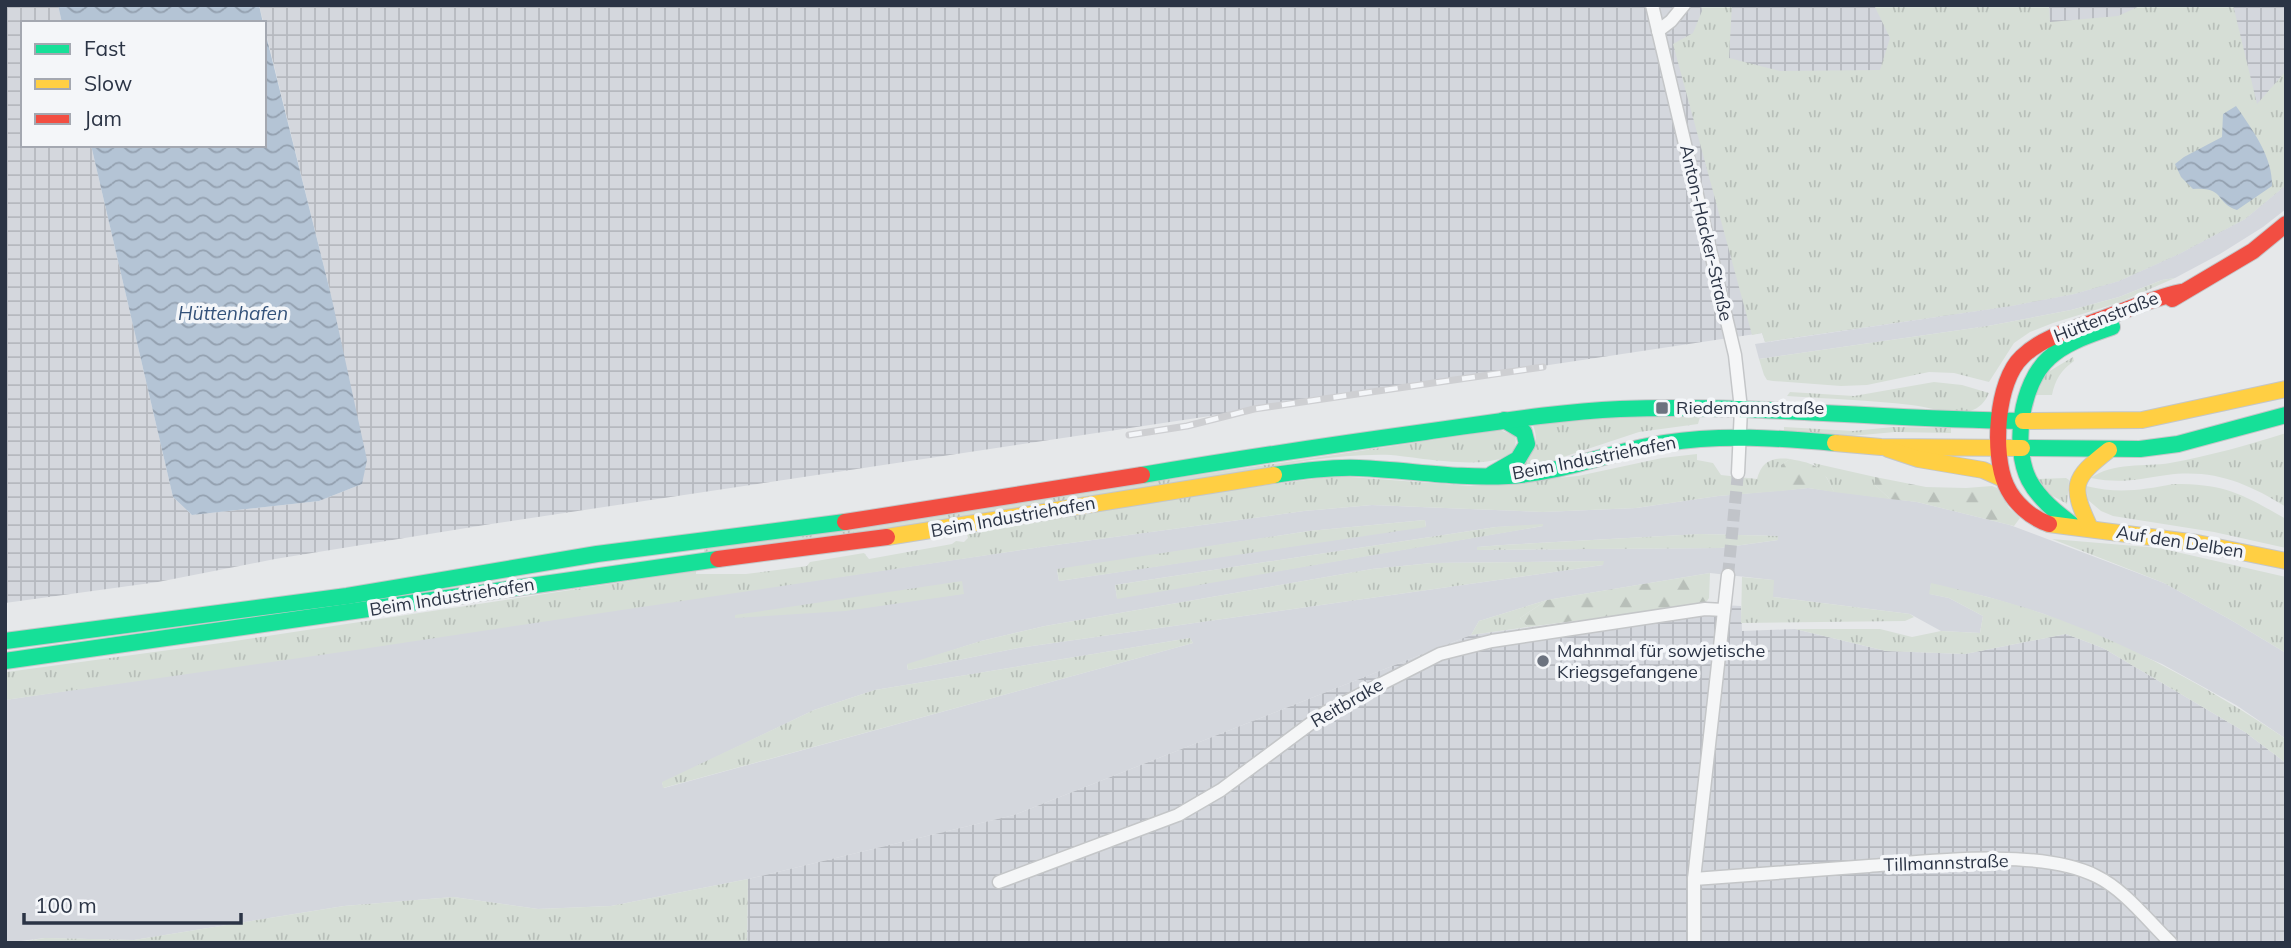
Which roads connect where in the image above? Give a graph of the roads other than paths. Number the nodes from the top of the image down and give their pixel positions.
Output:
1 (1652, 5) edge
2 (1685, 5) edge
3 (1658, 31) junction
4 (2286, 224) edge
5 (2181, 292) junction
6 (2286, 389) edge
7 (1741, 409) junction
8 (2286, 415) edge
9 (1504, 419) junction
10 (1999, 421) junction
11 (2023, 421) junction
12 (1741, 438) junction
13 (1881, 447) junction
14 (1998, 448) junction
15 (2022, 448) junction
16 (2109, 450) junction
17 (1738, 473) tunnel mouth
18 (1485, 477) junction
19 (2001, 478) junction
20 (2082, 527) junction
21 (2286, 562) edge
22 (1728, 575) tunnel mouth
23 (1724, 610) junction
24 (5, 641) edge
25 (5, 661) edge
26 (1694, 879) junction
27 (999, 882) dead end
28 (1694, 943) edge
29 (2171, 943) edge

1 - 3 street, Anton-Hacker-Straße
2 - 3 street
3 - 7 street, Anton-Hacker-Straße
4 - 5 main road, Hüttenstraße
5 - 10 main road, Hüttenstraße
5 - 11 main road, Hüttenstraße
6 - 11 main road, Beim Industriehafen
7 - 9 main road, Beim Industriehafen
7 - 10 main road, Beim Industriehafen
7 - 12 street, Anton-Hacker-Straße
8 - 16 main road, Beim Industriehafen
9 - 18 main road
9 - 24 main road, Beim Industriehafen
10 - 11 main road, Beim Industriehafen
10 - 14 main road, Hüttenstraße
11 - 15 main road, Hüttenstraße
12 - 13 main road, Beim Industriehafen
12 - 17 street
12 - 18 main road, Beim Industriehafen
13 - 14 main road, Beim Industriehafen
13 - 19 main road
14 - 15 main road, Beim Industriehafen
14 - 19 main road, Auf den Delben
15 - 16 main road, Beim Industriehafen
15 - 20 main road
16 - 20 main road
18 - 25 main road, Beim Industriehafen
19 - 20 main road, Auf den Delben
20 - 21 main road, Auf den Delben
22 - 23 street
23 - 26 street
23 - 27 street, Reitbrake
26 - 28 street
26 - 29 street, Tillmannstraße

